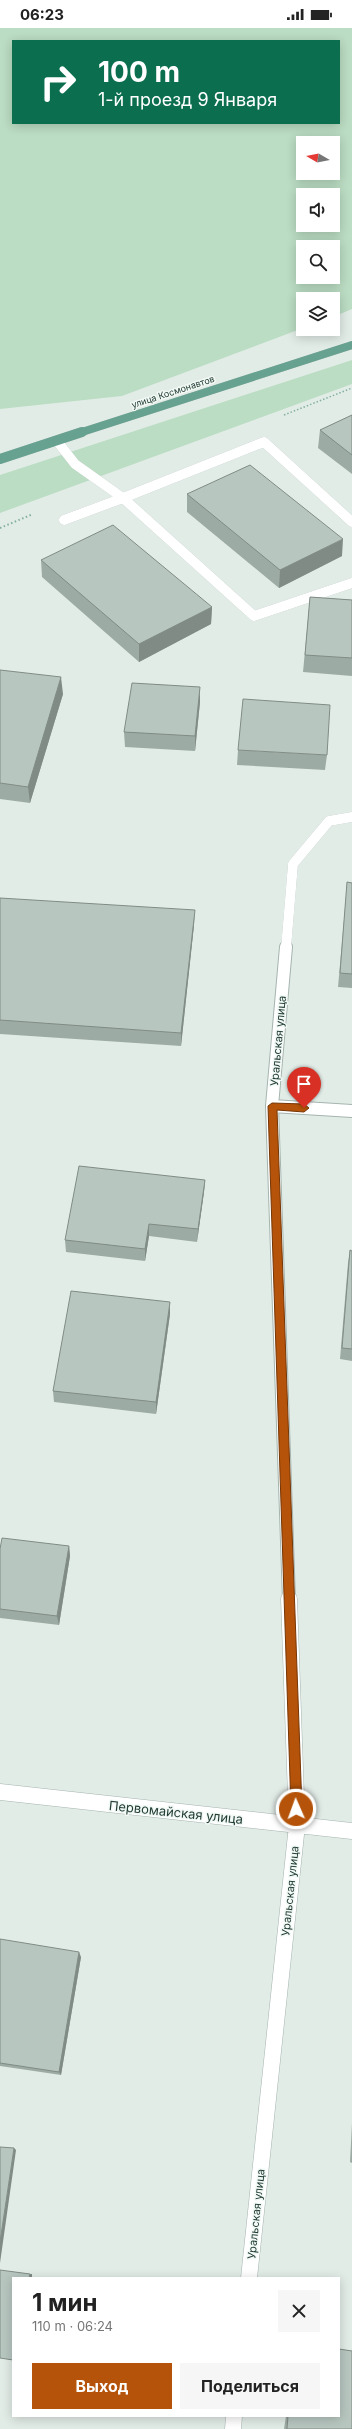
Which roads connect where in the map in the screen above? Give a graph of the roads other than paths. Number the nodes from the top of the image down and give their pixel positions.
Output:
1 (352, 345) edge
2 (57, 441) junction
3 (0, 459) edge
4 (123, 498) junction
5 (64, 520) dead end
6 (352, 522) edge
7 (352, 583) edge
8 (352, 817) edge
9 (272, 1106) junction
10 (352, 1111) edge
11 (0, 1792) edge
12 (297, 1825) junction
13 (352, 1831) edge
14 (249, 2277) edge
15 (234, 2417) edge
16 (233, 2429) edge

1 - 2 main road, улица Космонавтов
2 - 3 main road, улица Космонавтов
2 - 4 street
4 - 5 street
4 - 6 street
4 - 7 street
8 - 9 street, Уральская улица
9 - 10 street
9 - 12 street, Уральская улица
11 - 12 street, Первомайская улица
12 - 13 street, Первомайская улица
12 - 14 street, Уральская улица
15 - 16 street

